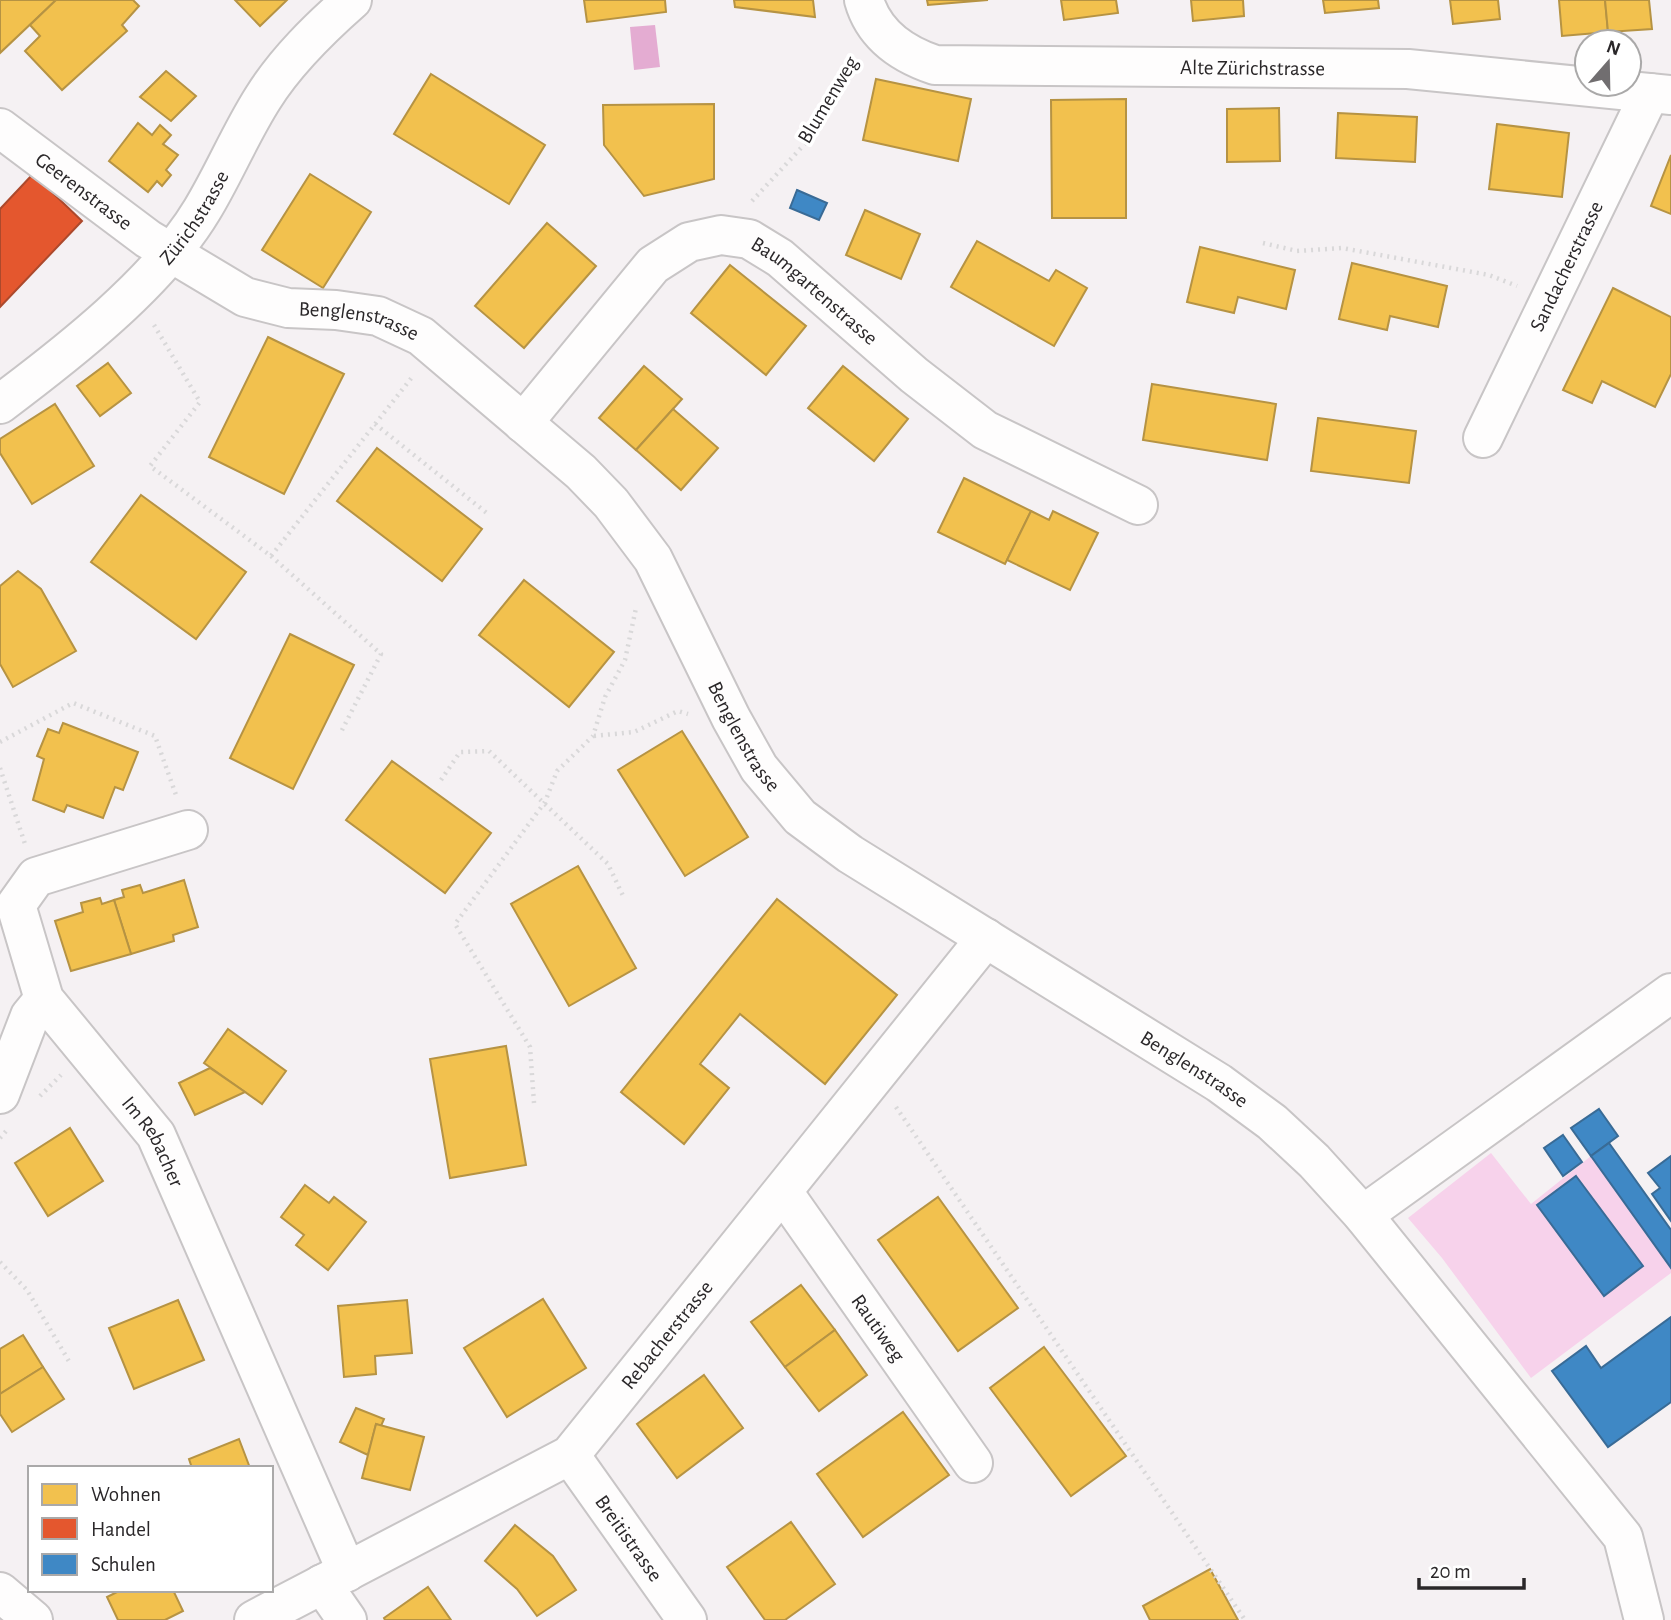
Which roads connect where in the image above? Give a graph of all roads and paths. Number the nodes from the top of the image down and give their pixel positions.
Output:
1 (352, 0) edge
2 (868, 11) edge
3 (1661, 94) edge
4 (0, 128) edge
5 (720, 235) junction
6 (1263, 243) dead end
7 (170, 254) junction
8 (1550, 300) junction
9 (149, 319) dead end
10 (435, 348) junction
11 (0, 404) edge
12 (523, 423) junction
13 (375, 424) junction
14 (1483, 438) dead end
15 (1138, 505) dead end
16 (488, 514) dead end
17 (271, 556) junction
18 (661, 573) junction
19 (731, 718) junction
20 (340, 734) dead end
21 (593, 736) junction
22 (0, 742) edge
23 (0, 768) edge
24 (441, 780) dead end
25 (545, 802) junction
26 (188, 830) joint
27 (36, 877) junction
28 (624, 898) dead end
29 (986, 938) junction
30 (1671, 993) edge
31 (44, 999) junction
32 (875, 1077) junction
33 (0, 1094) edge
34 (534, 1103) dead end
35 (783, 1192) junction
36 (1363, 1215) junction
37 (0, 1262) edge
38 (70, 1363) dead end
39 (570, 1455) junction
40 (973, 1463) dead end
41 (335, 1578) junction
42 (0, 1592) edge
43 (33, 1620) edge
44 (254, 1620) edge
45 (347, 1620) edge
46 (687, 1620) edge
47 (1245, 1620) edge
48 (1644, 1620) edge

1 - 7 street, Zürichstrasse
2 - 3 street, Alte Zürichstrasse
2 - 5 path, Blumenweg
3 - 8 street, Sandacherstrasse
4 - 7 street, Geerenstrasse
5 - 12 street, Baumgartenstrasse
5 - 15 street, Baumgartenstrasse
6 - 8 path
7 - 10 street, Benglenstrasse
7 - 11 street, Zürichstrasse
8 - 14 street, Sandacherstrasse
9 - 17 path
10 - 12 street, Benglenstrasse
10 - 13 path
12 - 18 street, Benglenstrasse
13 - 16 path
13 - 17 path
17 - 20 path
18 - 19 street, Benglenstrasse
18 - 21 path
19 - 21 path
19 - 29 street, Benglenstrasse
21 - 25 path
22 - 26 path
23 - 27 path
24 - 25 path
25 - 28 path
25 - 34 path
26 - 27 street
27 - 31 street, Im Rebacher
29 - 32 street, Rebacherstrasse
29 - 36 street, Benglenstrasse
30 - 36 street
31 - 33 street
31 - 41 street, Im Rebacher
32 - 35 street, Rebacherstrasse
32 - 47 path
35 - 39 street, Rebacherstrasse
35 - 40 street, Rautiweg
36 - 48 street, Benglenstrasse
37 - 38 path
39 - 41 street, Rebacherstrasse
39 - 46 street, Breitistrasse
41 - 44 street, Rebacherstrasse
41 - 45 street, Im Rebacher
42 - 43 street

